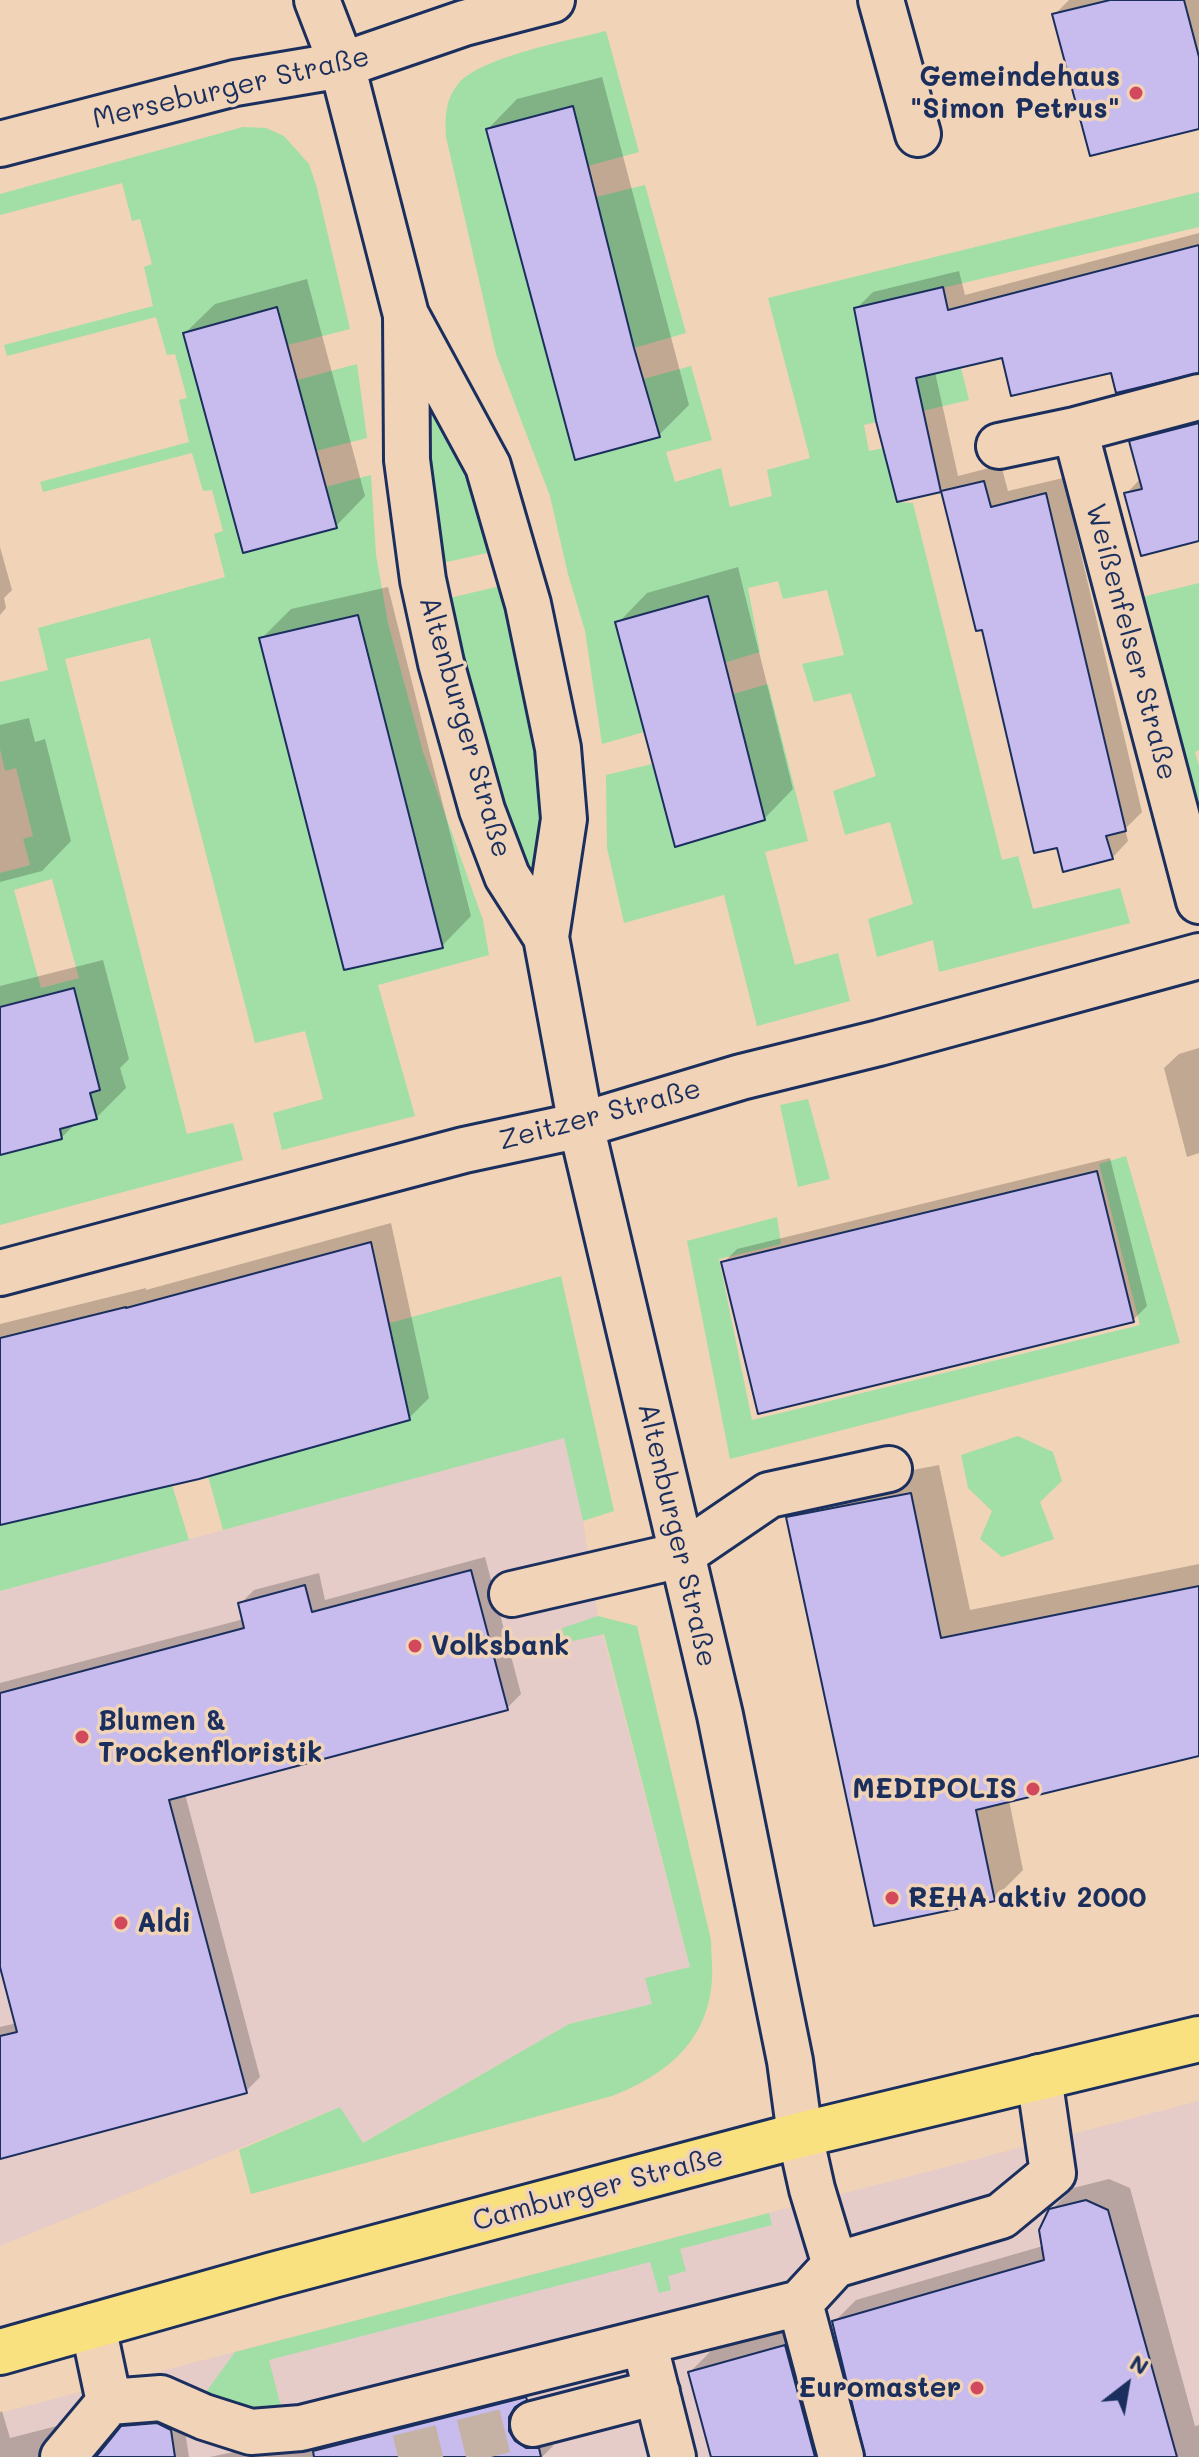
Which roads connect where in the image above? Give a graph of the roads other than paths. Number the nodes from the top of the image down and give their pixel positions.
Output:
1 (317, 0) edge
2 (552, 0) edge
3 (881, 0) edge
4 (342, 65) junction
5 (918, 134) dead end
6 (0, 144) edge
7 (406, 315) junction
8 (1199, 397) edge
9 (1075, 430) junction
10 (999, 446) dead end
11 (1199, 901) edge
12 (546, 937) junction
13 (1199, 956) edge
14 (581, 1125) junction
15 (0, 1273) edge
16 (889, 1469) dead end
17 (681, 1555) junction
18 (512, 1594) dead end
19 (1199, 2039) edge
20 (1039, 2077) junction
21 (800, 2135) junction
22 (835, 2265) junction
23 (800, 2303) junction
24 (93, 2326) junction
25 (644, 2342) junction
26 (0, 2352) edge
27 (657, 2392) junction
28 (109, 2402) junction
29 (533, 2424) tunnel mouth
30 (63, 2457) edge
31 (673, 2457) edge
32 (841, 2457) edge

1 - 4 street, Altenburger Straße
2 - 4 street, Merseburger Straße
3 - 5 street
4 - 6 street, Merseburger Straße
4 - 7 street, Altenburger Straße
7 - 12 street, Altenburger Straße
7 - 12 street, Altenburger Straße
8 - 9 street
9 - 10 street
9 - 11 street, Weißenfelser Straße
12 - 14 street, Altenburger Straße
13 - 14 street, Zeitzer Straße
14 - 15 street, Zeitzer Straße
14 - 17 street, Altenburger Straße
16 - 17 street
17 - 18 street
17 - 21 street, Altenburger Straße
19 - 20 main road, Camburger Straße
20 - 21 main road, Camburger Straße
20 - 22 street
21 - 22 street, Altenburger Straße
21 - 24 main road, Camburger Straße
22 - 23 street
23 - 25 street
23 - 32 street
24 - 26 main road, Camburger Straße
24 - 28 street
25 - 27 street
25 - 28 street
27 - 29 street
27 - 31 street
28 - 30 street

